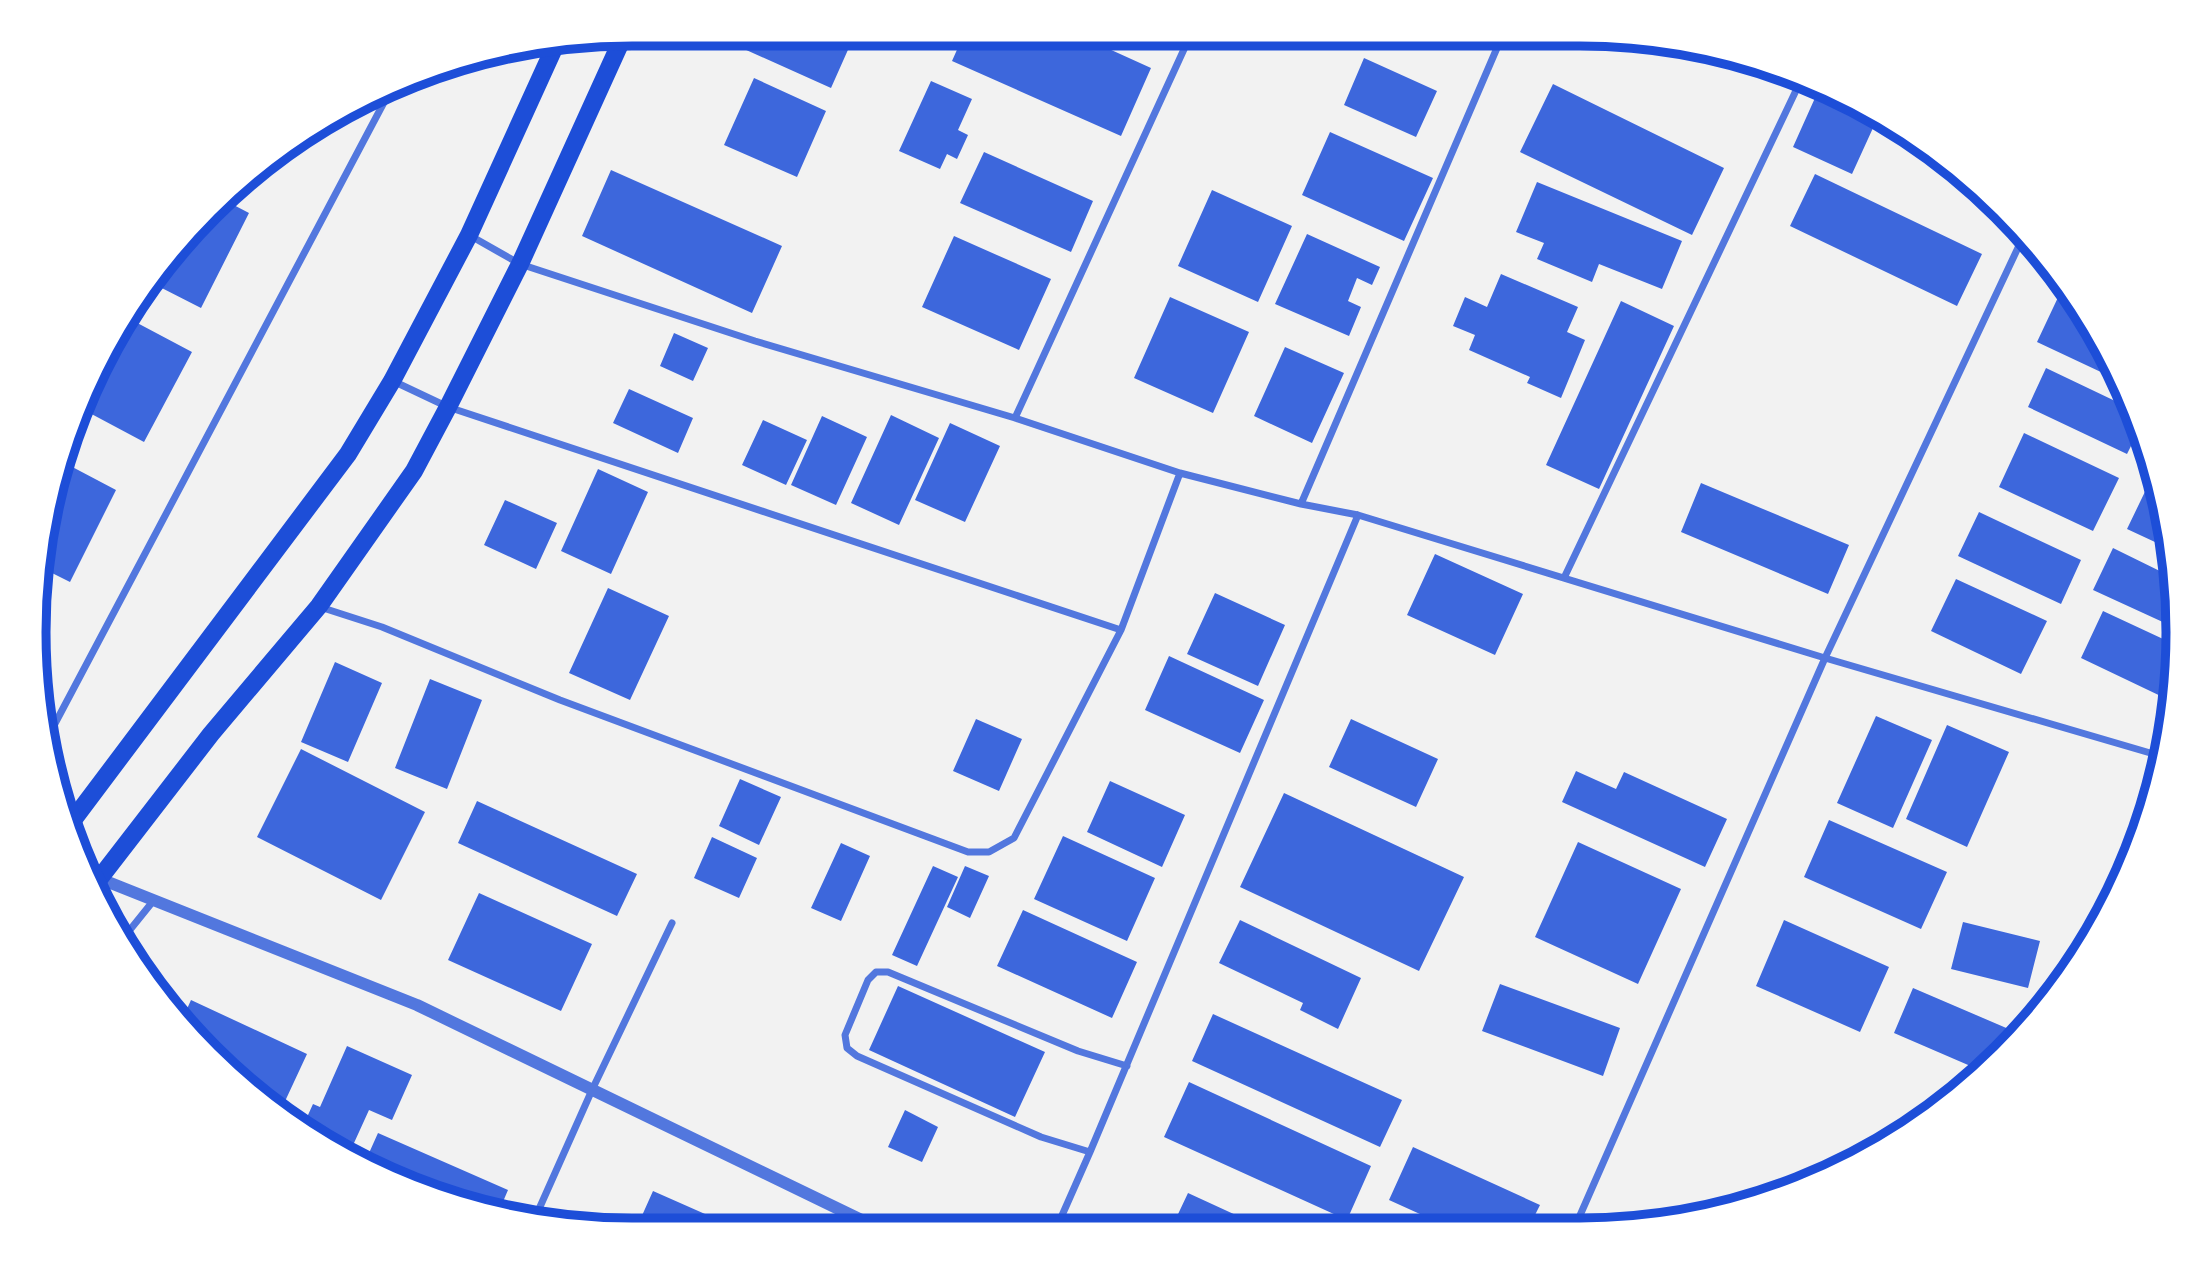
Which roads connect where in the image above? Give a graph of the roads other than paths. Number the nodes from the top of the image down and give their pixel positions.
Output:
1 (618, 46) edge
2 (1186, 46) edge
3 (1498, 46) edge
4 (553, 51) edge
5 (1797, 88) edge
6 (385, 101) edge
7 (469, 235) junction
8 (2020, 244) edge
9 (520, 264) junction
10 (392, 381) junction
11 (448, 407) junction
12 (1015, 418) junction
13 (1180, 473) junction
14 (1301, 504) junction
15 (1357, 516) junction
16 (1564, 578) junction
17 (319, 606) junction
18 (1121, 630) junction
19 (1825, 658) junction
20 (54, 726) edge
21 (2152, 754) edge
22 (76, 817) edge
23 (99, 875) edge
24 (101, 881) edge
25 (154, 900) junction
26 (672, 922) dead end
27 (128, 932) edge
28 (1127, 1066) junction
29 (592, 1090) junction
30 (1090, 1152) junction
31 (538, 1210) edge
32 (857, 1218) edge
33 (1061, 1218) edge
34 (1579, 1218) edge

1 - 9 main road
2 - 12 street
3 - 14 street
4 - 7 main road
5 - 16 street
6 - 20 street
7 - 9 street
7 - 10 main road
8 - 19 street
9 - 11 main road
9 - 12 street
10 - 11 street
10 - 22 main road
11 - 17 main road
11 - 18 street
12 - 13 street
13 - 14 street
13 - 18 street
14 - 15 street
15 - 16 street
15 - 28 street
16 - 19 street
17 - 18 street
17 - 23 main road
19 - 21 street
19 - 34 street
24 - 25 street
25 - 27 street
25 - 29 street
26 - 29 street
28 - 30 street
28 - 30 street
29 - 31 street
29 - 32 street
30 - 33 street

